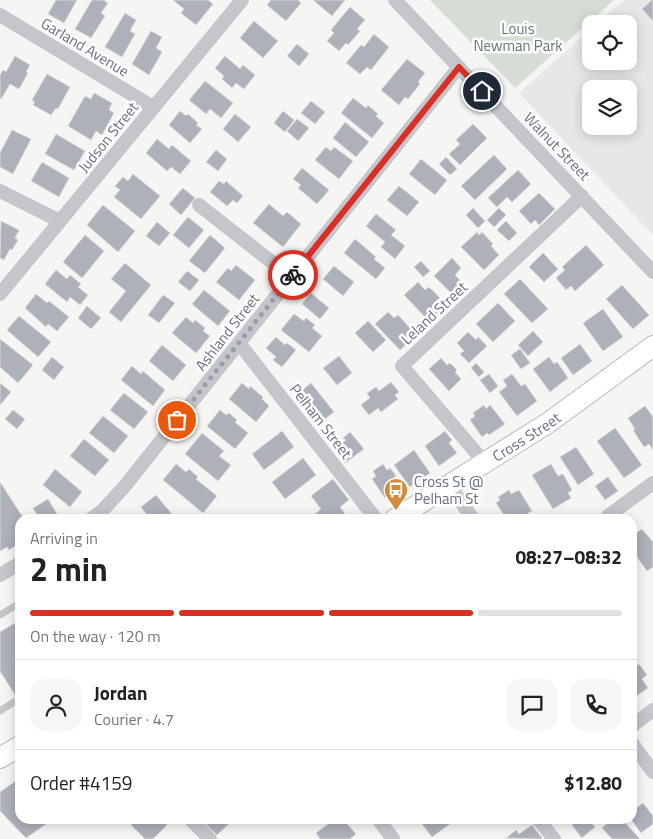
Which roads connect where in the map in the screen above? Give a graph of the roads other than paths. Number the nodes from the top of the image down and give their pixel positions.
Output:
1 (242, 0) edge
2 (395, 0) edge
3 (0, 15) edge
4 (459, 67) junction
5 (153, 107) junction
6 (0, 191) edge
7 (582, 196) junction
8 (199, 205) dead end
9 (60, 221) junction
10 (653, 272) edge
11 (291, 277) junction
12 (0, 294) edge
13 (240, 343) junction
14 (653, 346) edge
15 (485, 463) junction
16 (653, 483) edge
17 (450, 485) junction
18 (98, 514) edge
19 (372, 514) edge
20 (403, 514) edge
21 (470, 514) edge
22 (611, 514) edge
23 (15, 566) edge
24 (0, 575) edge
25 (15, 606) edge
26 (0, 615) edge
27 (14, 702) dead end
28 (653, 710) edge
29 (0, 711) edge
30 (637, 722) edge
31 (15, 749) edge
32 (637, 750) edge
33 (0, 758) edge
34 (653, 772) edge
35 (195, 824) edge
36 (382, 824) edge
37 (542, 824) edge
38 (210, 839) edge
39 (393, 839) edge
40 (554, 839) edge

1 - 5 street, Judson Street
2 - 4 street, Walnut Street
3 - 5 street, Garland Avenue
4 - 7 street, Walnut Street
4 - 11 street, Ashland Street
5 - 9 street, Judson Street
6 - 9 street
7 - 10 street, Walnut Street
7 - 15 street, Leland Street
8 - 11 street
9 - 12 street, Judson Street
11 - 13 street, Ashland Street
13 - 18 street, Ashland Street
13 - 19 street, Pelham Street
14 - 15 street, Cross Street
15 - 17 street, Cross Street
16 - 22 street
17 - 20 street, Cross Street
17 - 21 street
23 - 24 street
25 - 26 lane
27 - 29 lane
28 - 30 street
31 - 33 street
32 - 34 street
35 - 38 street
36 - 39 street
37 - 40 street

